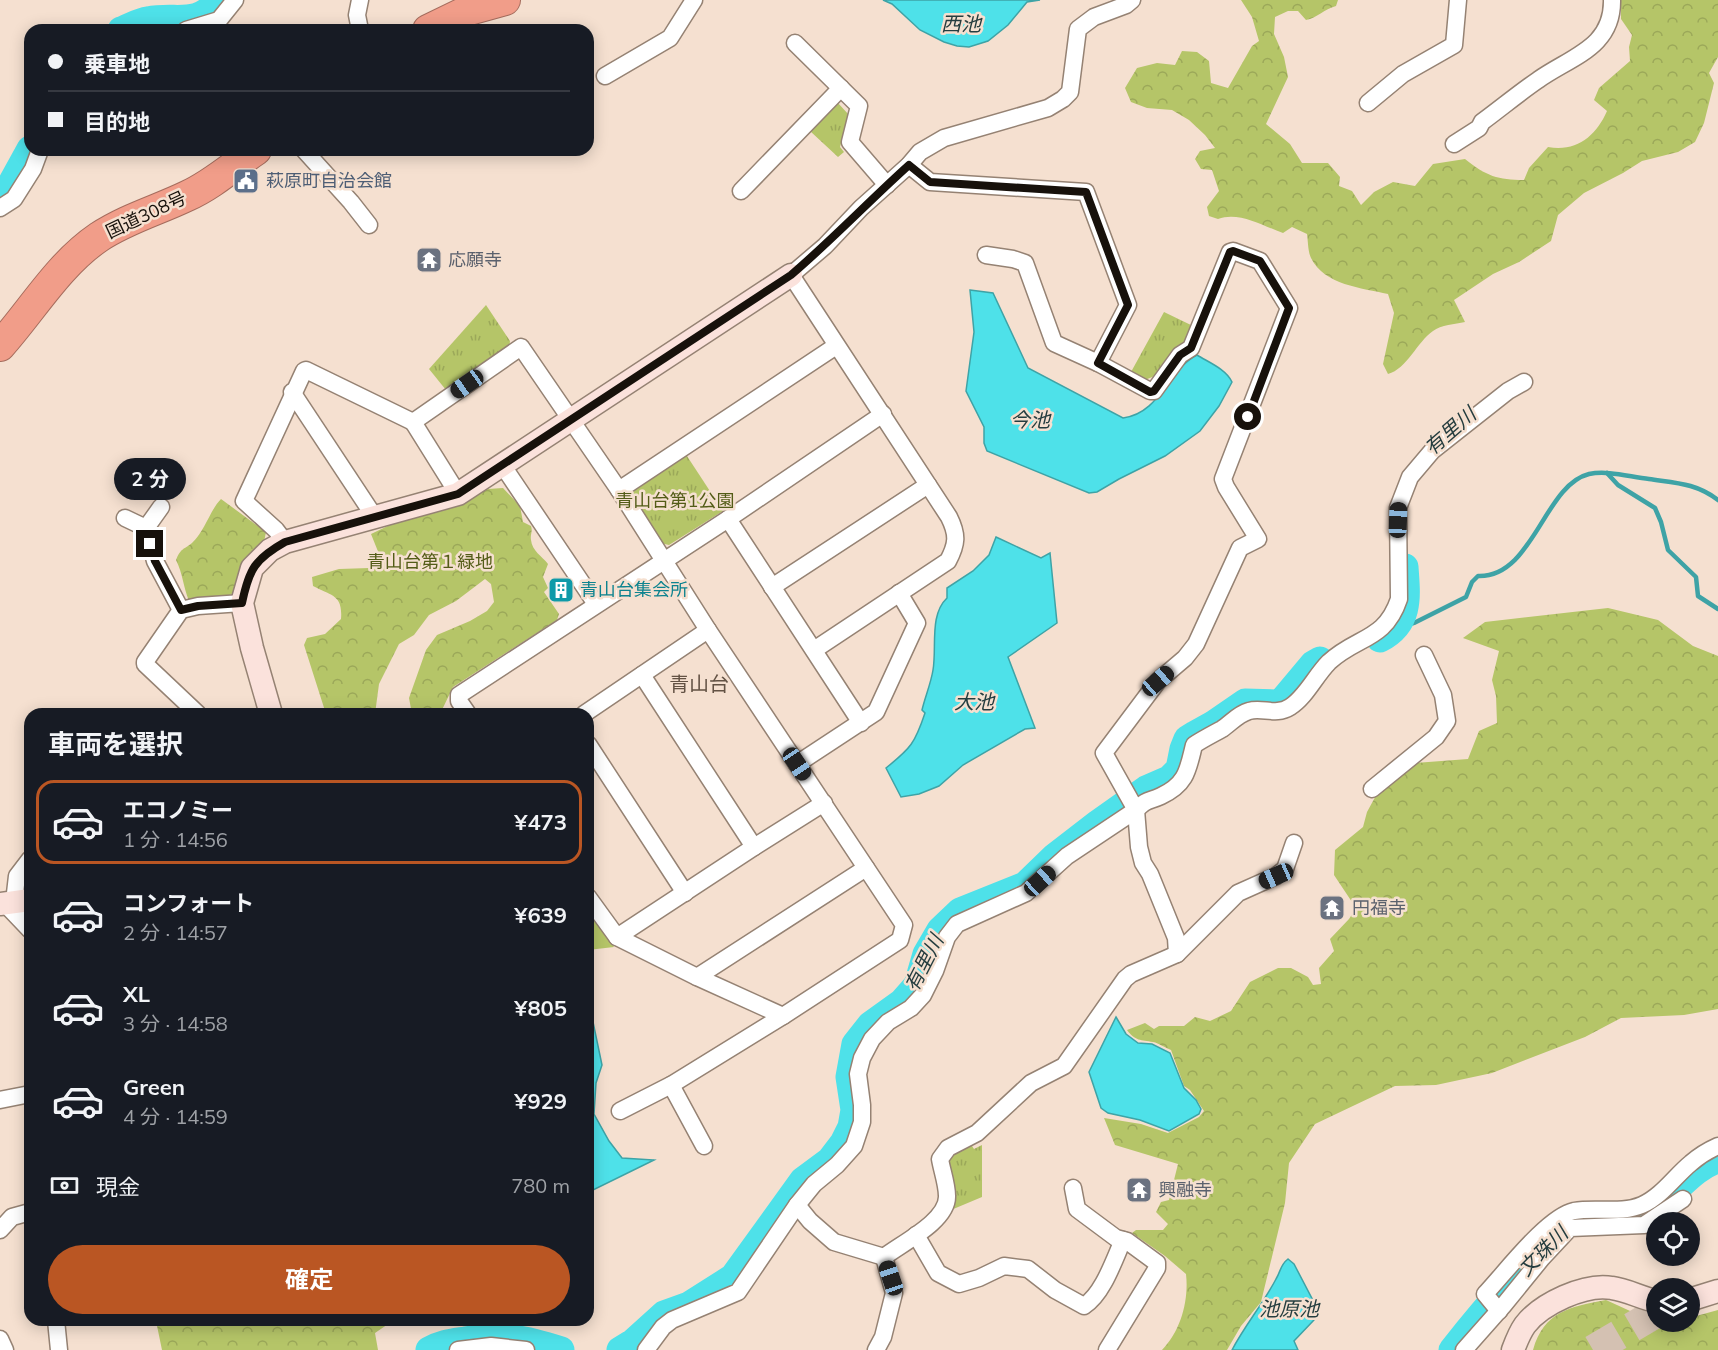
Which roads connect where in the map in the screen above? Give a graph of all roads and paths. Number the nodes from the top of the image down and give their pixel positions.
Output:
1 (235, 0) edge
2 (360, 0) edge
3 (505, 0) edge
4 (694, 0) edge
5 (1132, 0) edge
6 (1458, 0) edge
7 (1612, 0) edge
8 (206, 24) edge
9 (359, 24) edge
10 (440, 24) edge
11 (795, 43) dead end
12 (604, 76) dead end
13 (841, 88) junction
14 (1368, 103) dead end
15 (1454, 144) dead end
16 (38, 156) edge
17 (247, 156) edge
18 (309, 156) edge
19 (909, 165) junction
20 (887, 185) junction
21 (741, 191) dead end
22 (0, 208) edge
23 (369, 225) dead end
24 (986, 255) dead end
25 (791, 275) junction
26 (0, 346) edge
27 (836, 346) junction
28 (1098, 363) junction
29 (1524, 382) dead end
30 (292, 392) junction
31 (883, 414) junction
32 (570, 421) junction
33 (413, 422) junction
34 (503, 466) junction
35 (928, 485) junction
36 (619, 490) junction
37 (458, 494) junction
38 (161, 507) dead end
39 (374, 516) junction
40 (125, 518) dead end
41 (728, 519) junction
42 (146, 528) junction
43 (285, 542) junction
44 (663, 560) junction
45 (772, 587) junction
46 (899, 593) junction
47 (242, 603) junction
48 (596, 604) junction
49 (181, 610) junction
50 (708, 630) junction
51 (814, 650) junction
52 (1424, 655) dead end
53 (642, 675) junction
54 (192, 708) edge
55 (269, 708) edge
56 (464, 708) edge
57 (593, 708) edge
58 (861, 723) junction
59 (594, 753) edge
60 (797, 764) junction
61 (1372, 789) dead end
62 (824, 803) junction
63 (1136, 810) junction
64 (1294, 843) dead end
65 (754, 847) junction
66 (24, 867) edge
67 (866, 868) junction
68 (685, 893) junction
69 (13, 902) edge
70 (594, 905) edge
71 (24, 924) edge
72 (617, 937) junction
73 (1177, 954) junction
74 (697, 977) junction
75 (783, 1016) junction
76 (671, 1085) junction
77 (24, 1095) edge
78 (0, 1100) edge
79 (620, 1112) dead end
80 (704, 1146) dead end
81 (1718, 1146) edge
82 (1073, 1188) dead end
83 (1683, 1198) dead end
84 (797, 1205) junction
85 (24, 1214) edge
86 (0, 1230) edge
87 (916, 1235) junction
88 (1123, 1240) junction
89 (884, 1257) junction
90 (1718, 1291) edge
91 (1700, 1297) edge
92 (1646, 1298) edge
93 (1499, 1311) junction
94 (57, 1326) edge
95 (0, 1339) edge
96 (879, 1349) edge
97 (5, 1350) edge
98 (59, 1350) edge
99 (459, 1350) edge
100 (526, 1350) edge
101 (646, 1350) edge
102 (1107, 1350) edge
103 (1464, 1350) edge
104 (1513, 1350) edge

1 - 8 street
2 - 9 street
3 - 10 highway
4 - 12 street
5 - 19 street
6 - 14 street
7 - 15 street
11 - 13 street
13 - 20 street
13 - 21 street
16 - 22 street
17 - 26 highway, 国道308号
18 - 23 street
19 - 20 street
19 - 28 street
20 - 25 street
24 - 28 street
25 - 27 street
25 - 32 street
27 - 31 street
27 - 36 street
28 - 63 street
29 - 63 street
30 - 33 street
30 - 39 street
30 - 43 street
31 - 35 street
31 - 41 street
32 - 33 street
32 - 34 street
32 - 36 street
33 - 37 street
34 - 37 street
34 - 48 street
35 - 45 street
35 - 46 street
36 - 44 street
37 - 39 street
38 - 42 street
39 - 43 street
40 - 42 street
41 - 44 street
41 - 45 street
42 - 49 street
43 - 47 street
44 - 48 street
44 - 50 street
45 - 51 street
46 - 51 street
46 - 58 street
47 - 49 street
47 - 55 street
48 - 56 street
49 - 54 street
50 - 53 street
50 - 60 street
51 - 58 street
52 - 61 street
53 - 57 street
53 - 65 street
58 - 60 street
59 - 68 street
60 - 62 street
62 - 65 street
62 - 67 street
63 - 73 street
63 - 84 street
64 - 73 street
65 - 68 street
66 - 69 street
67 - 74 street
67 - 75 street
68 - 72 street
69 - 71 street
70 - 72 street
72 - 74 street
73 - 87 street
74 - 75 street
75 - 76 street
76 - 79 street
76 - 80 street
77 - 78 street
81 - 93 street
82 - 88 street
83 - 93 street
84 - 89 street
84 - 101 street
85 - 86 street
87 - 88 street
87 - 89 street
88 - 102 street
89 - 96 street
90 - 91 street
92 - 104 street
93 - 103 street
94 - 98 street
95 - 97 street
99 - 100 street

